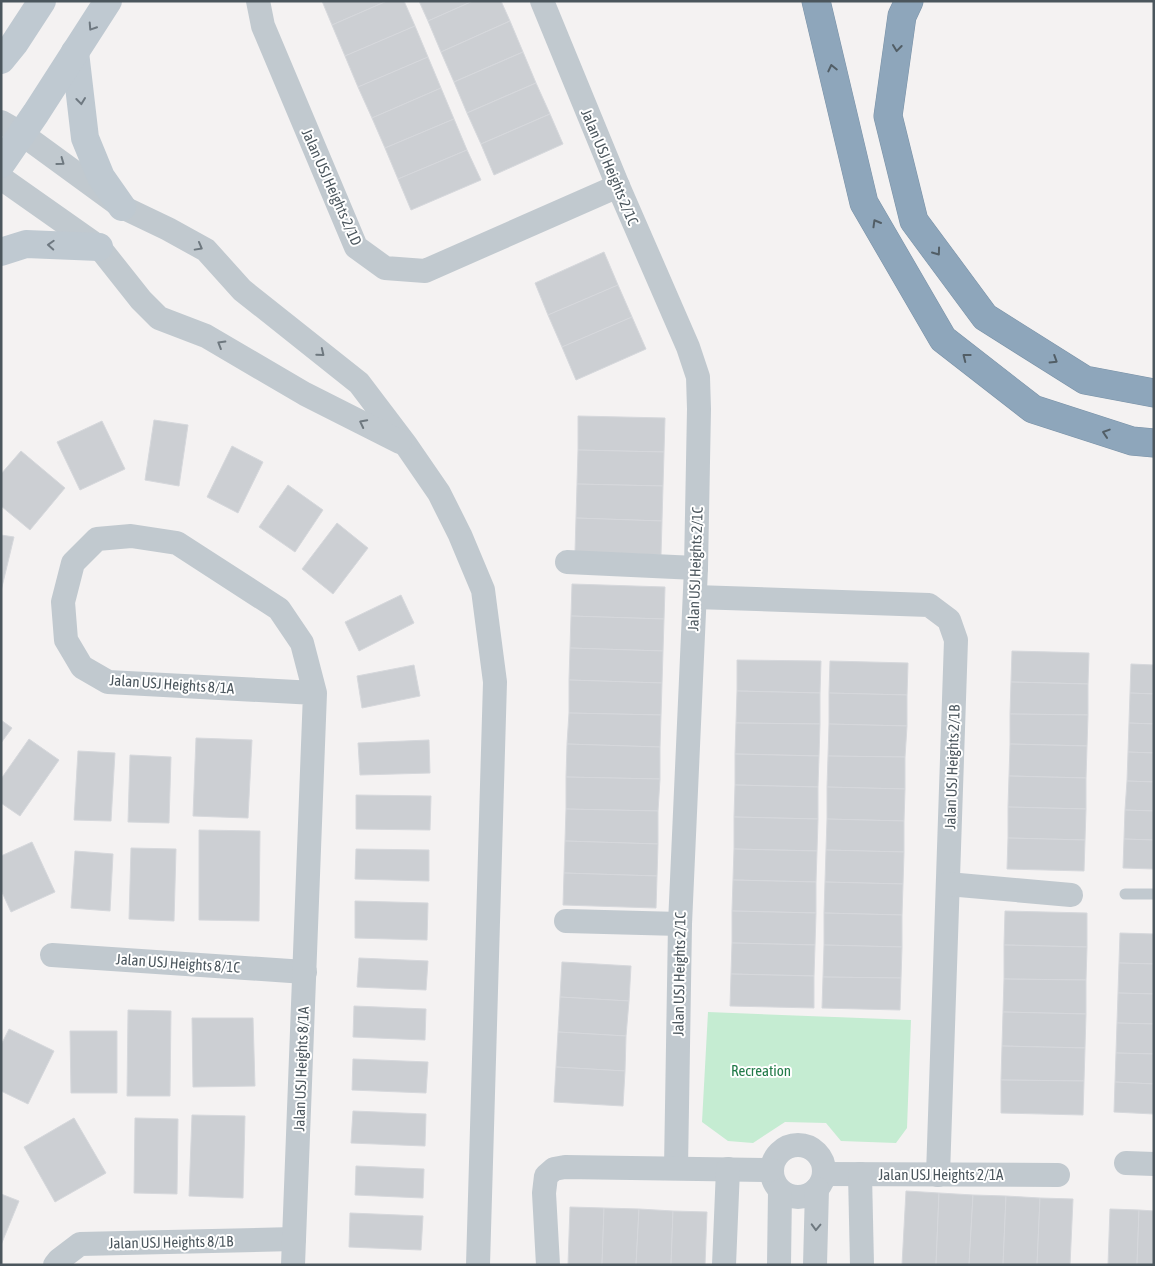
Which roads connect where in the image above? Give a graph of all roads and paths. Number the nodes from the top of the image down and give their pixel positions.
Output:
1 (42, 1) edge
2 (108, 1) edge
3 (258, 1) edge
4 (542, 1) edge
5 (816, 1) edge
6 (909, 1) edge
7 (5, 52) edge
8 (75, 52) junction
9 (11, 128) edge
10 (1, 164) edge
11 (1, 178) edge
12 (618, 186) junction
13 (122, 207) junction
14 (99, 247) junction
15 (1, 252) edge
16 (1154, 392) edge
17 (1154, 442) edge
18 (406, 445) junction
19 (567, 562) dead end
20 (696, 568) junction
21 (695, 597) junction
22 (314, 693) junction
23 (948, 884) junction
24 (1125, 894) dead end
25 (1154, 894) edge
26 (1071, 895) dead end
27 (566, 922) dead end
28 (680, 924) junction
29 (52, 955) dead end
30 (305, 972) junction
31 (1126, 1163) dead end
32 (1154, 1164) edge
33 (676, 1168) junction
34 (728, 1169) junction
35 (860, 1174) junction
36 (938, 1175) junction
37 (1058, 1175) dead end
38 (775, 1180) junction
39 (820, 1182) junction
40 (294, 1240) junction
41 (56, 1265) edge
42 (293, 1265) edge
43 (478, 1265) edge
44 (548, 1265) edge
45 (724, 1265) edge
46 (779, 1265) edge
47 (815, 1265) edge
48 (862, 1265) edge

1 - 7 main road
2 -> 8 main road
3 - 12 street, Jalan USJ Heights 2/1D
4 - 12 street, Jalan USJ Heights 2/1C
17 -> 5 highway
6 -> 16 highway
8 - 9 main road
8 -> 13 main road
9 - 10 main road
9 -> 13 street
11 - 14 street
12 - 20 street, Jalan USJ Heights 2/1C
13 -> 18 street
14 -> 15 main road
18 -> 14 street
18 - 43 street
19 - 20 street
20 - 21 street, Jalan USJ Heights 2/1C
21 - 23 street, Jalan USJ Heights 2/1B
21 - 28 street, Jalan USJ Heights 2/1C
22 - 22 street, Jalan USJ Heights 8/1A
22 - 30 street, Jalan USJ Heights 8/1A
23 - 26 street
23 - 36 street, Jalan USJ Heights 2/1B
24 - 25 lane
27 - 28 street
28 - 33 street, Jalan USJ Heights 2/1C
29 - 30 street, Jalan USJ Heights 8/1C
30 - 40 street, Jalan USJ Heights 8/1A
31 - 32 street
33 - 34 street
33 - 44 street
34 - 38 street
34 - 45 street
35 - 36 street, Jalan USJ Heights 2/1A
35 - 39 street, Jalan USJ Heights 2/1A
35 - 48 street
36 - 37 street, Jalan USJ Heights 2/1A
38 - 39 street
38 - 39 street
38 - 46 street
39 -> 47 street
40 - 41 street, Jalan USJ Heights 8/1B
40 - 42 street, Jalan USJ Heights 8/1A

